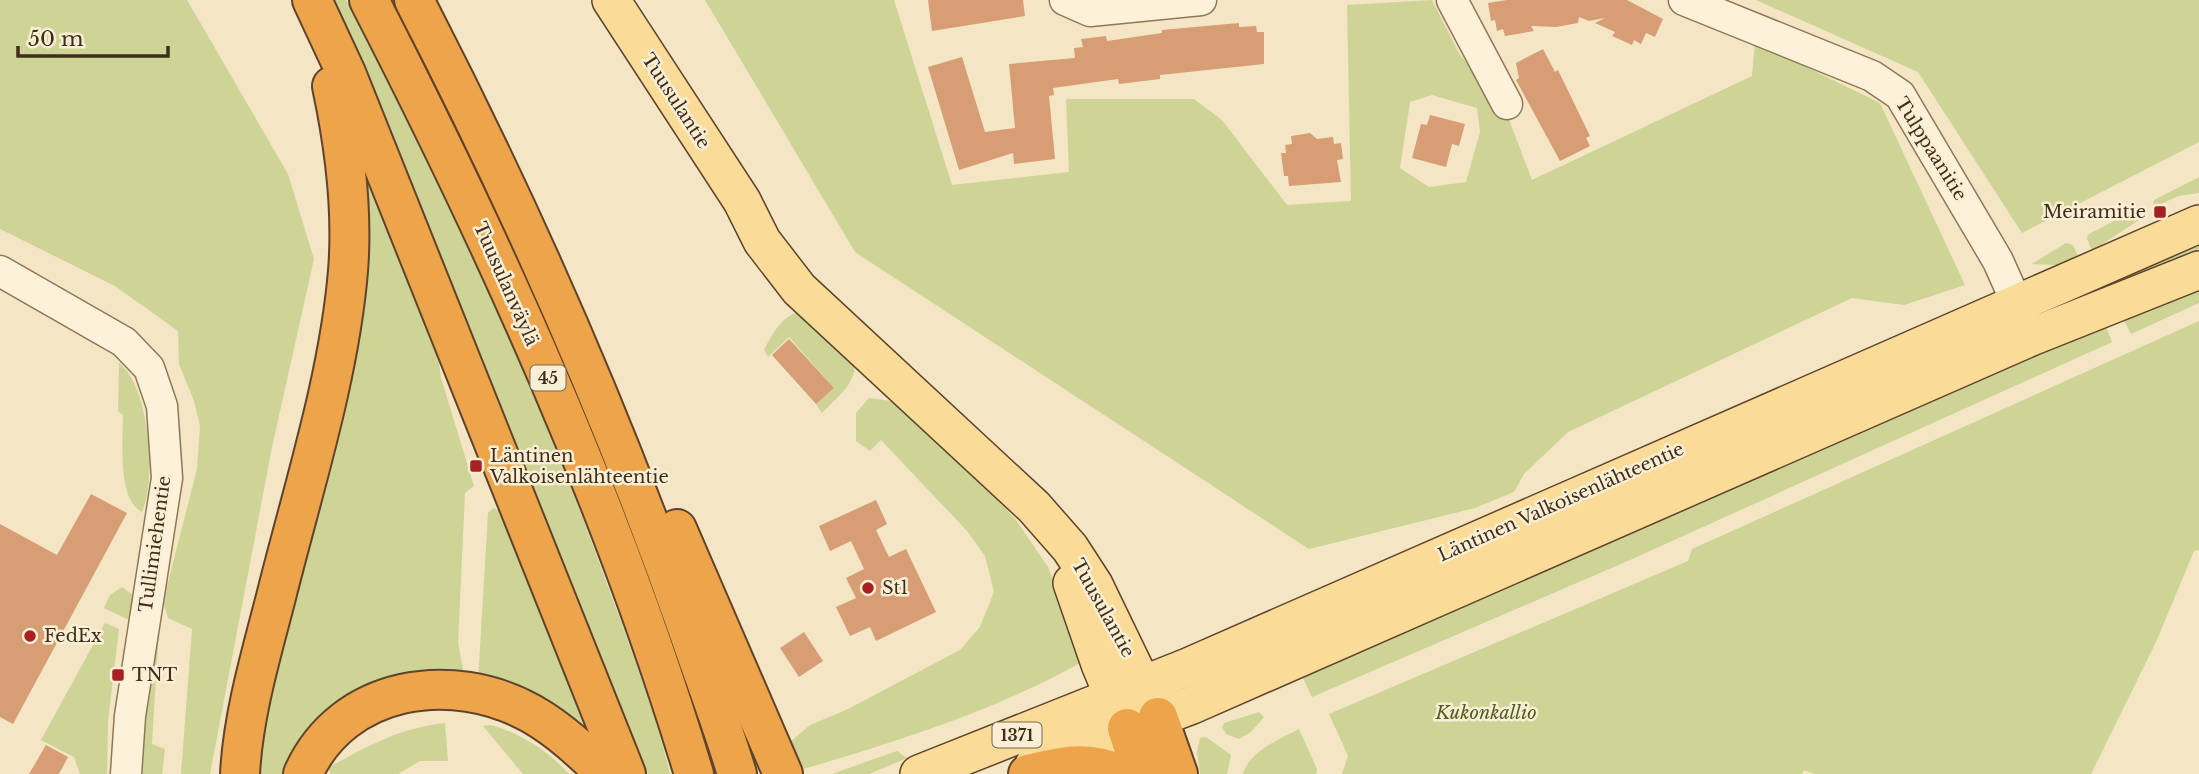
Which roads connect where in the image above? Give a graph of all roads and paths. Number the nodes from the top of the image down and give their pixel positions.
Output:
1 (311, 0) edge
2 (369, 0) edge
3 (414, 0) edge
4 (611, 0) edge
5 (1065, 0) edge
6 (1201, 0) edge
7 (1452, 0) edge
8 (1684, 0) edge
9 (1507, 104) dead end
10 (2199, 224) edge
11 (2199, 270) edge
12 (0, 271) edge
13 (2017, 302) junction
14 (563, 307) junction
15 (2031, 337) junction
16 (1136, 707) junction
17 (776, 758) edge
18 (735, 765) edge
19 (693, 772) edge
20 (126, 774) edge
21 (240, 774) edge
22 (303, 774) edge
23 (607, 774) edge
24 (626, 774) edge
25 (919, 774) edge
26 (1011, 774) edge
27 (1028, 774) edge
28 (1119, 774) edge
29 (1142, 774) edge
30 (1178, 774) edge

1 - 21 highway
1 - 24 highway
2 - 19 highway, Tuusulanväylä / 45
3 - 14 highway, 45
4 - 16 main road, Tuusulantie
5 - 6 street
7 - 9 street
8 - 13 street, Tulppaanitie
10 - 13 main road, Läntinen Valkoisenlähteentie
11 - 15 main road, Läntinen Valkoisenlähteentie
12 - 20 street, Tullimiehentie
13 - 15 street, Tulppaanitie
13 - 16 main road, Läntinen Valkoisenlähteentie
14 - 17 highway
14 - 18 highway, 45
15 - 16 main road, Läntinen Valkoisenlähteentie
16 - 25 main road, Läntinen Valkoisenlähteentie / 1371
16 - 26 main road, Läntinen Valkoisenlähteentie / 1371
16 - 29 highway
16 - 30 highway
22 - 23 highway
27 - 28 highway

